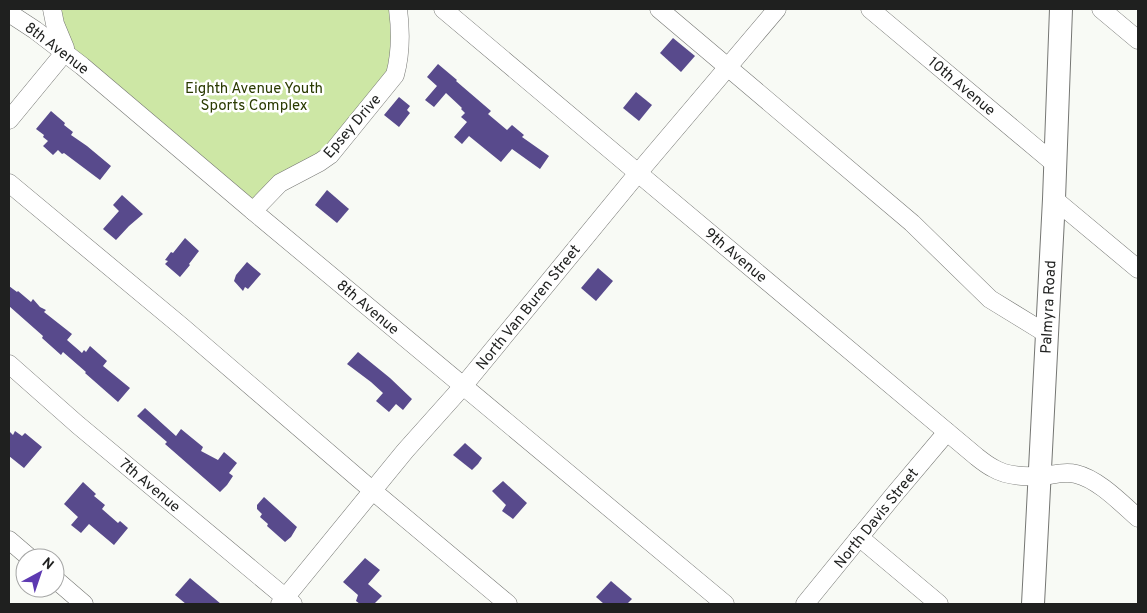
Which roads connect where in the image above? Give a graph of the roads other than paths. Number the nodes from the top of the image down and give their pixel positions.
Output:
1 (52, 9) edge
2 (398, 9) edge
3 (443, 9) edge
4 (659, 9) edge
5 (776, 9) edge
6 (870, 9) edge
7 (1061, 9) edge
8 (1101, 9) edge
9 (9, 13) edge
10 (1138, 40) edge
11 (65, 52) junction
12 (728, 67) junction
13 (9, 120) edge
14 (1055, 164) junction
15 (638, 173) junction
16 (9, 183) edge
17 (1054, 199) junction
18 (253, 211) junction
19 (1138, 269) edge
20 (1047, 334) junction
21 (9, 364) edge
22 (464, 386) junction
23 (947, 432) junction
24 (1041, 476) junction
25 (373, 491) junction
26 (1138, 518) edge
27 (860, 537) junction
28 (65, 588) edge
29 (286, 602) edge
30 (84, 604) edge
31 (508, 604) edge
32 (725, 604) edge
33 (806, 604) edge
34 (939, 604) edge
35 (1034, 604) edge

1 - 11 street
2 - 18 street, Epsey Drive
3 - 15 street, 9th Avenue
4 - 12 street
5 - 12 street, North Van Buren Street
6 - 14 street, 10th Avenue
7 - 14 main road, Palmyra Road
8 - 10 street
9 - 11 street, 8th Avenue
11 - 13 street
11 - 18 street, 8th Avenue
12 - 15 street, North Van Buren Street
12 - 20 street
14 - 17 main road, Palmyra Road
15 - 22 street, North Van Buren Street
15 - 23 street, 9th Avenue
16 - 25 street
17 - 19 street
17 - 20 main road, Palmyra Road
18 - 22 street, 8th Avenue
20 - 24 main road, Palmyra Road
21 - 29 street, 7th Avenue
22 - 25 street, North Van Buren Street
22 - 32 street, 8th Avenue
23 - 24 street, 9th Avenue
23 - 27 street, North Davis Street
24 - 26 street
24 - 35 main road, Palmyra Road
25 - 29 street, North Van Buren Street
25 - 31 street
27 - 33 street, North Davis Street
27 - 34 street
28 - 30 street

